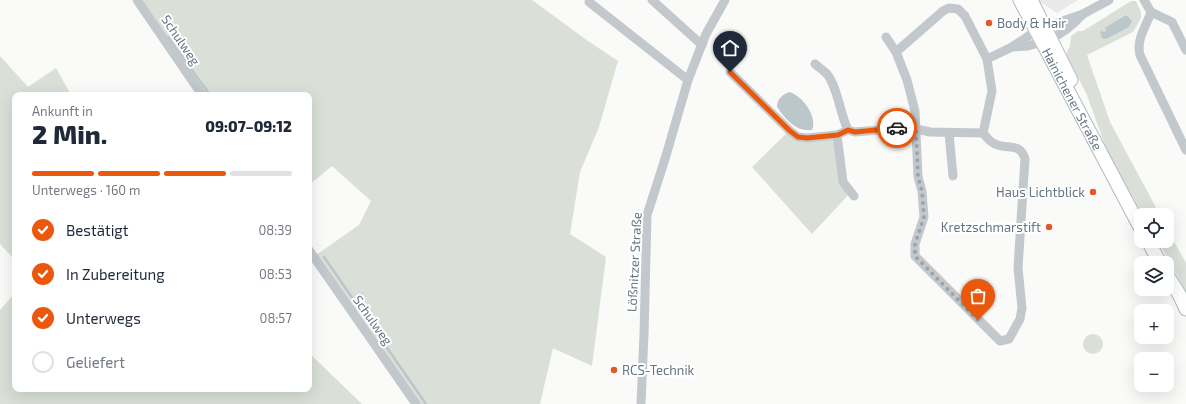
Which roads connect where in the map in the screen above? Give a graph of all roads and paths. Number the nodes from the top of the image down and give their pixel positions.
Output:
1 (137, 0) edge
2 (652, 0) edge
3 (725, 0) edge
4 (1020, 0) edge
5 (1031, 0) edge
6 (1109, 0) edge
7 (1144, 0) edge
8 (589, 2) dead end
9 (1151, 12) junction
10 (1082, 14) junction
11 (1043, 34) junction
12 (886, 37) dead end
13 (702, 45) junction
14 (1186, 50) edge
15 (896, 52) junction
16 (987, 59) junction
17 (814, 64) dead end
18 (730, 72) dead end
19 (688, 80) junction
20 (200, 92) edge
21 (1186, 128) edge
22 (916, 129) junction
23 (848, 130) junction
24 (949, 132) junction
25 (1177, 132) junction
26 (983, 133) junction
27 (838, 135) junction
28 (1186, 150) edge
29 (953, 176) dead end
30 (854, 196) dead end
31 (1134, 216) edge
32 (312, 254) edge
33 (1174, 286) edge
34 (1186, 309) edge
35 (416, 404) edge
36 (641, 404) edge

1 - 20 street, Schulweg
2 - 13 street
3 - 13 street, Lößnitzer Straße
4 - 11 main road, Hainichener Straße
5 - 11 main road, Hainichener Straße
6 - 10 street
7 - 9 street
8 - 19 street
9 - 14 street
9 - 25 street
10 - 11 street
10 - 11 street
11 - 16 street
11 - 31 main road, Hainichener Straße
12 - 15 street
13 - 19 street, Lößnitzer Straße
15 - 16 street
15 - 22 street
16 - 26 street
17 - 23 street
18 - 27 street
19 - 36 street, Lößnitzer Straße
21 - 25 street
22 - 23 street
22 - 24 street
22 - 26 street
23 - 27 street
24 - 26 street
24 - 29 street
25 - 28 street
27 - 30 street
32 - 35 street, Schulweg
33 - 34 main road

